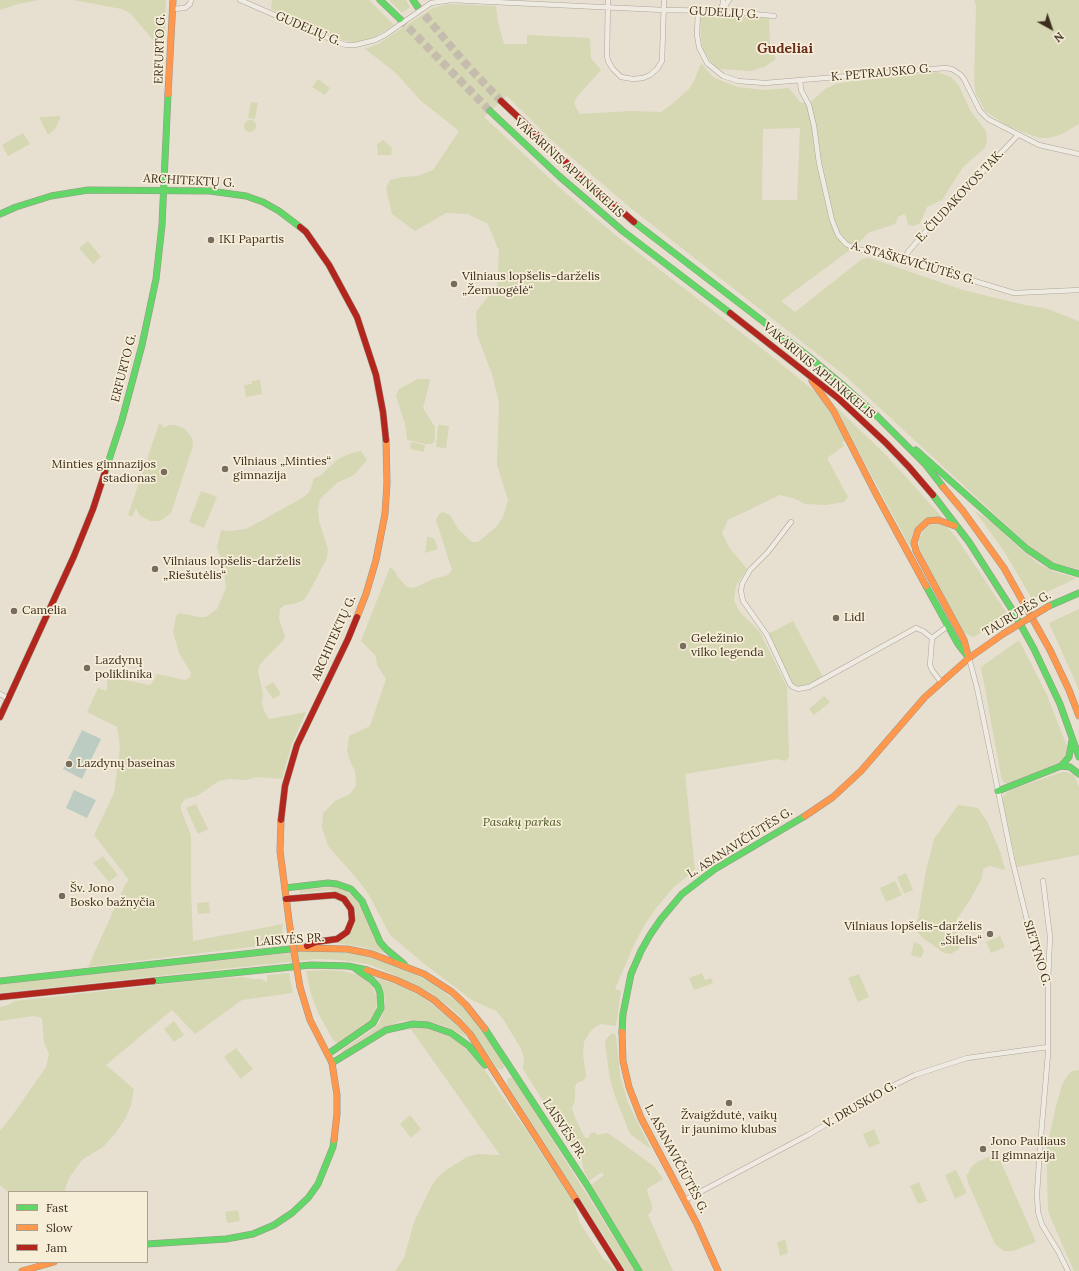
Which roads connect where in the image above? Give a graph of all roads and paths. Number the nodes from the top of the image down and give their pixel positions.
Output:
1 (173, 0) edge
2 (191, 0) edge
3 (240, 0) edge
4 (380, 0) edge
5 (608, 0) edge
6 (664, 0) edge
7 (722, 0) edge
8 (729, 0) edge
9 (498, 1) edge
10 (556, 2) edge
11 (608, 8) junction
12 (173, 9) junction
13 (722, 9) junction
14 (664, 10) junction
15 (698, 11) junction
16 (774, 16) dead end
17 (400, 19) tunnel mouth
18 (800, 80) junction
19 (501, 101) tunnel mouth
20 (490, 111) tunnel mouth
21 (1018, 135) junction
22 (1079, 154) edge
23 (163, 190) junction
24 (0, 214) edge
25 (904, 260) junction
26 (1079, 290) edge
27 (800, 367) junction
28 (899, 437) junction
29 (791, 522) dead end
30 (957, 528) junction
31 (1079, 574) edge
32 (1079, 593) edge
33 (948, 626) junction
34 (932, 638) junction
35 (969, 658) junction
36 (941, 682) junction
37 (1069, 690) junction
38 (0, 694) edge
39 (9, 699) junction
40 (1079, 699) edge
41 (1079, 716) edge
42 (0, 718) edge
43 (1073, 738) junction
44 (1079, 757) edge
45 (1061, 766) junction
46 (1079, 774) edge
47 (998, 791) junction
48 (1043, 881) dead end
49 (285, 888) junction
50 (286, 899) junction
51 (302, 948) junction
52 (348, 966) junction
53 (407, 967) junction
54 (0, 981) edge
55 (1048, 982) junction
56 (0, 997) edge
57 (1048, 1047) junction
58 (328, 1054) junction
59 (332, 1063) junction
60 (503, 1086) junction
61 (685, 1200) junction
62 (148, 1244) edge
63 (50, 1263) edge
64 (22, 1271) edge
65 (621, 1271) edge
66 (640, 1271) edge
67 (718, 1271) edge
68 (1068, 1271) edge

1 - 12 main road, ERFURTO G.
2 - 12 street
3 - 9 street, GUDELIŲ G.
4 - 17 main road
5 - 11 street
6 - 14 street
7 - 13 street
8 - 13 street
9 - 10 street, GUDELIŲ G.
10 - 11 street, GUDELIŲ G.
11 - 14 street, GUDELIŲ G.
11 - 14 street
12 - 23 main road, ERFURTO G.
13 - 15 street, GUDELIŲ G.
13 - 16 street, GUDELIŲ G.
14 - 15 street, GUDELIŲ G.
15 - 18 street, K. PETRAUSKO G.
18 - 21 street, K. PETRAUSKO G.
18 - 25 street, A. STAŠKEVIČIŪTĖS G.
19 - 28 main road, VAKARINIS APLINKKELIS
20 - 27 main road, VAKARINIS APLINKKELIS
21 - 22 street, K. PETRAUSKO G.
21 - 25 street, E. ČIUDAKOVOS TAK.
23 - 24 main road, ARCHITEKTŲ G.
23 - 39 main road, ERFURTO G.
23 - 49 main road, ARCHITEKTŲ G.
25 - 26 street, A. STAŠKEVIČIŪTĖS G.
27 - 30 main road, VAKARINIS APLINKKELIS
27 - 33 main road
28 - 31 main road
28 - 37 main road, VAKARINIS APLINKKELIS
29 - 34 street
30 - 35 main road
30 - 43 main road, VAKARINIS APLINKKELIS
32 - 35 main road, TAURUPĖS G., bridge
33 - 34 street
33 - 35 main road
34 - 36 street
35 - 36 main road, L. ASANAVIČIŪTĖS G.
35 - 47 street, SIETYNO G.
36 - 61 main road, L. ASANAVIČIŪTĖS G.
37 - 40 main road
37 - 41 main road, VAKARINIS APLINKKELIS
38 - 39 street
39 - 42 main road, ERFURTO G.
43 - 44 main road, VAKARINIS APLINKKELIS
43 - 45 main road
45 - 46 main road
45 - 47 main road
47 - 55 street, SIETYNO G.
48 - 55 street
49 - 50 main road, ARCHITEKTŲ G.
49 - 53 main road
50 - 51 main road
50 - 58 main road, ARCHITEKTŲ G., bridge
51 - 53 main road, LAISVĖS PR.
51 - 54 main road, LAISVĖS PR.
52 - 56 main road
52 - 58 main road
52 - 60 main road
53 - 66 main road, LAISVĖS PR.
55 - 57 street, SIETYNO G.
57 - 61 street, V. DRUSKIO G.
57 - 68 street, SIETYNO G.
58 - 59 main road, ARCHITEKTŲ G.
59 - 60 main road
59 - 62 main road, ARCHITEKTŲ G.
60 - 65 main road
61 - 67 main road, L. ASANAVIČIŪTĖS G.
63 - 64 main road

